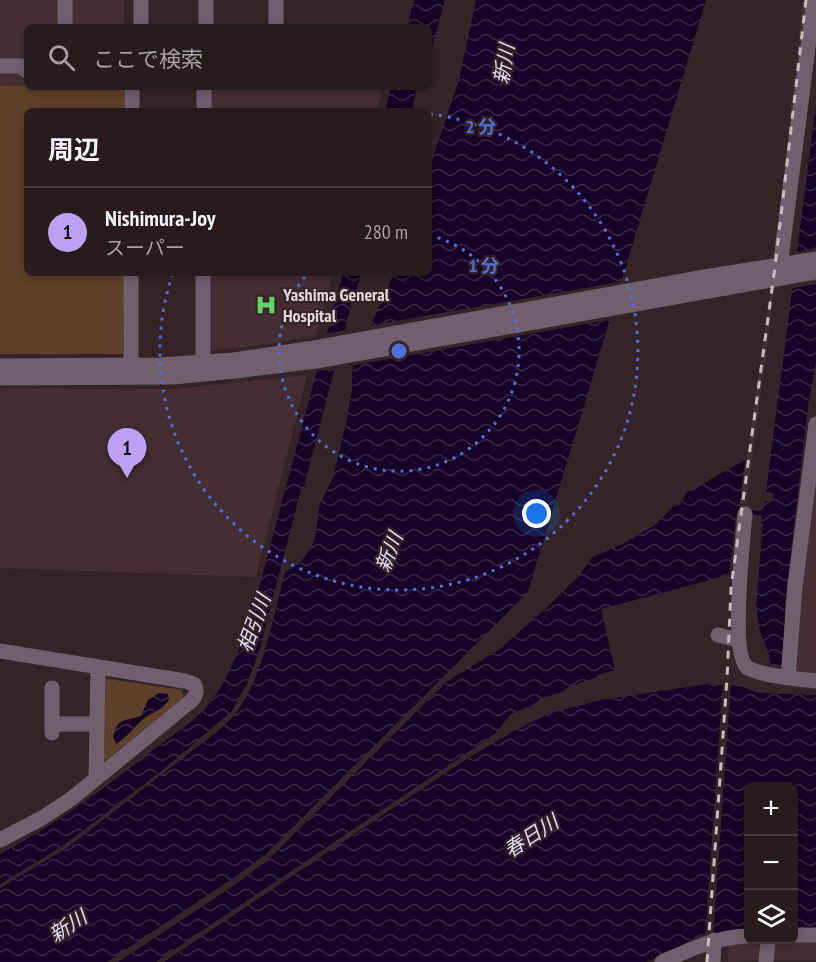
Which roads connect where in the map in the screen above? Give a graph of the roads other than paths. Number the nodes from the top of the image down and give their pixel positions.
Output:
1 (65, 0) edge
2 (141, 0) edge
3 (206, 0) edge
4 (276, 0) edge
5 (814, 0) edge
6 (65, 24) edge
7 (141, 24) edge
8 (206, 24) edge
9 (276, 24) edge
10 (0, 66) edge
11 (24, 68) edge
12 (132, 90) edge
13 (204, 90) edge
14 (132, 108) edge
15 (204, 108) edge
16 (816, 260) edge
17 (785, 271) junction
18 (816, 272) edge
19 (131, 276) edge
20 (203, 276) edge
21 (318, 354) junction
22 (203, 363) junction
23 (0, 366) edge
24 (131, 371) junction
25 (0, 378) edge
26 (816, 424) edge
27 (746, 514) dead end
28 (718, 635) dead end
29 (738, 640) junction
30 (0, 651) edge
31 (98, 667) junction
32 (788, 678) junction
33 (816, 681) edge
34 (52, 688) dead end
35 (97, 724) junction
36 (96, 778) junction
37 (0, 840) edge
38 (798, 935) edge
39 (816, 935) edge
40 (744, 936) edge
41 (714, 940) junction
42 (768, 944) edge
43 (766, 960) edge
44 (662, 962) edge
45 (713, 962) edge

1 - 6 street
2 - 7 street
3 - 8 street
4 - 9 street
5 - 17 street
10 - 11 street
12 - 14 street
13 - 15 street
16 - 17 street
17 - 18 street
17 - 21 street
19 - 24 street
20 - 22 street
21 - 22 street
21 - 24 street
22 - 24 street
23 - 24 street
24 - 25 street
26 - 32 street
27 - 29 street
28 - 29 street
29 - 32 street
30 - 31 street
31 - 35 street
31 - 36 street
32 - 33 street
34 - 35 street
35 - 36 street
36 - 37 street
38 - 39 street
40 - 41 street
41 - 44 street
41 - 45 street
42 - 43 street

